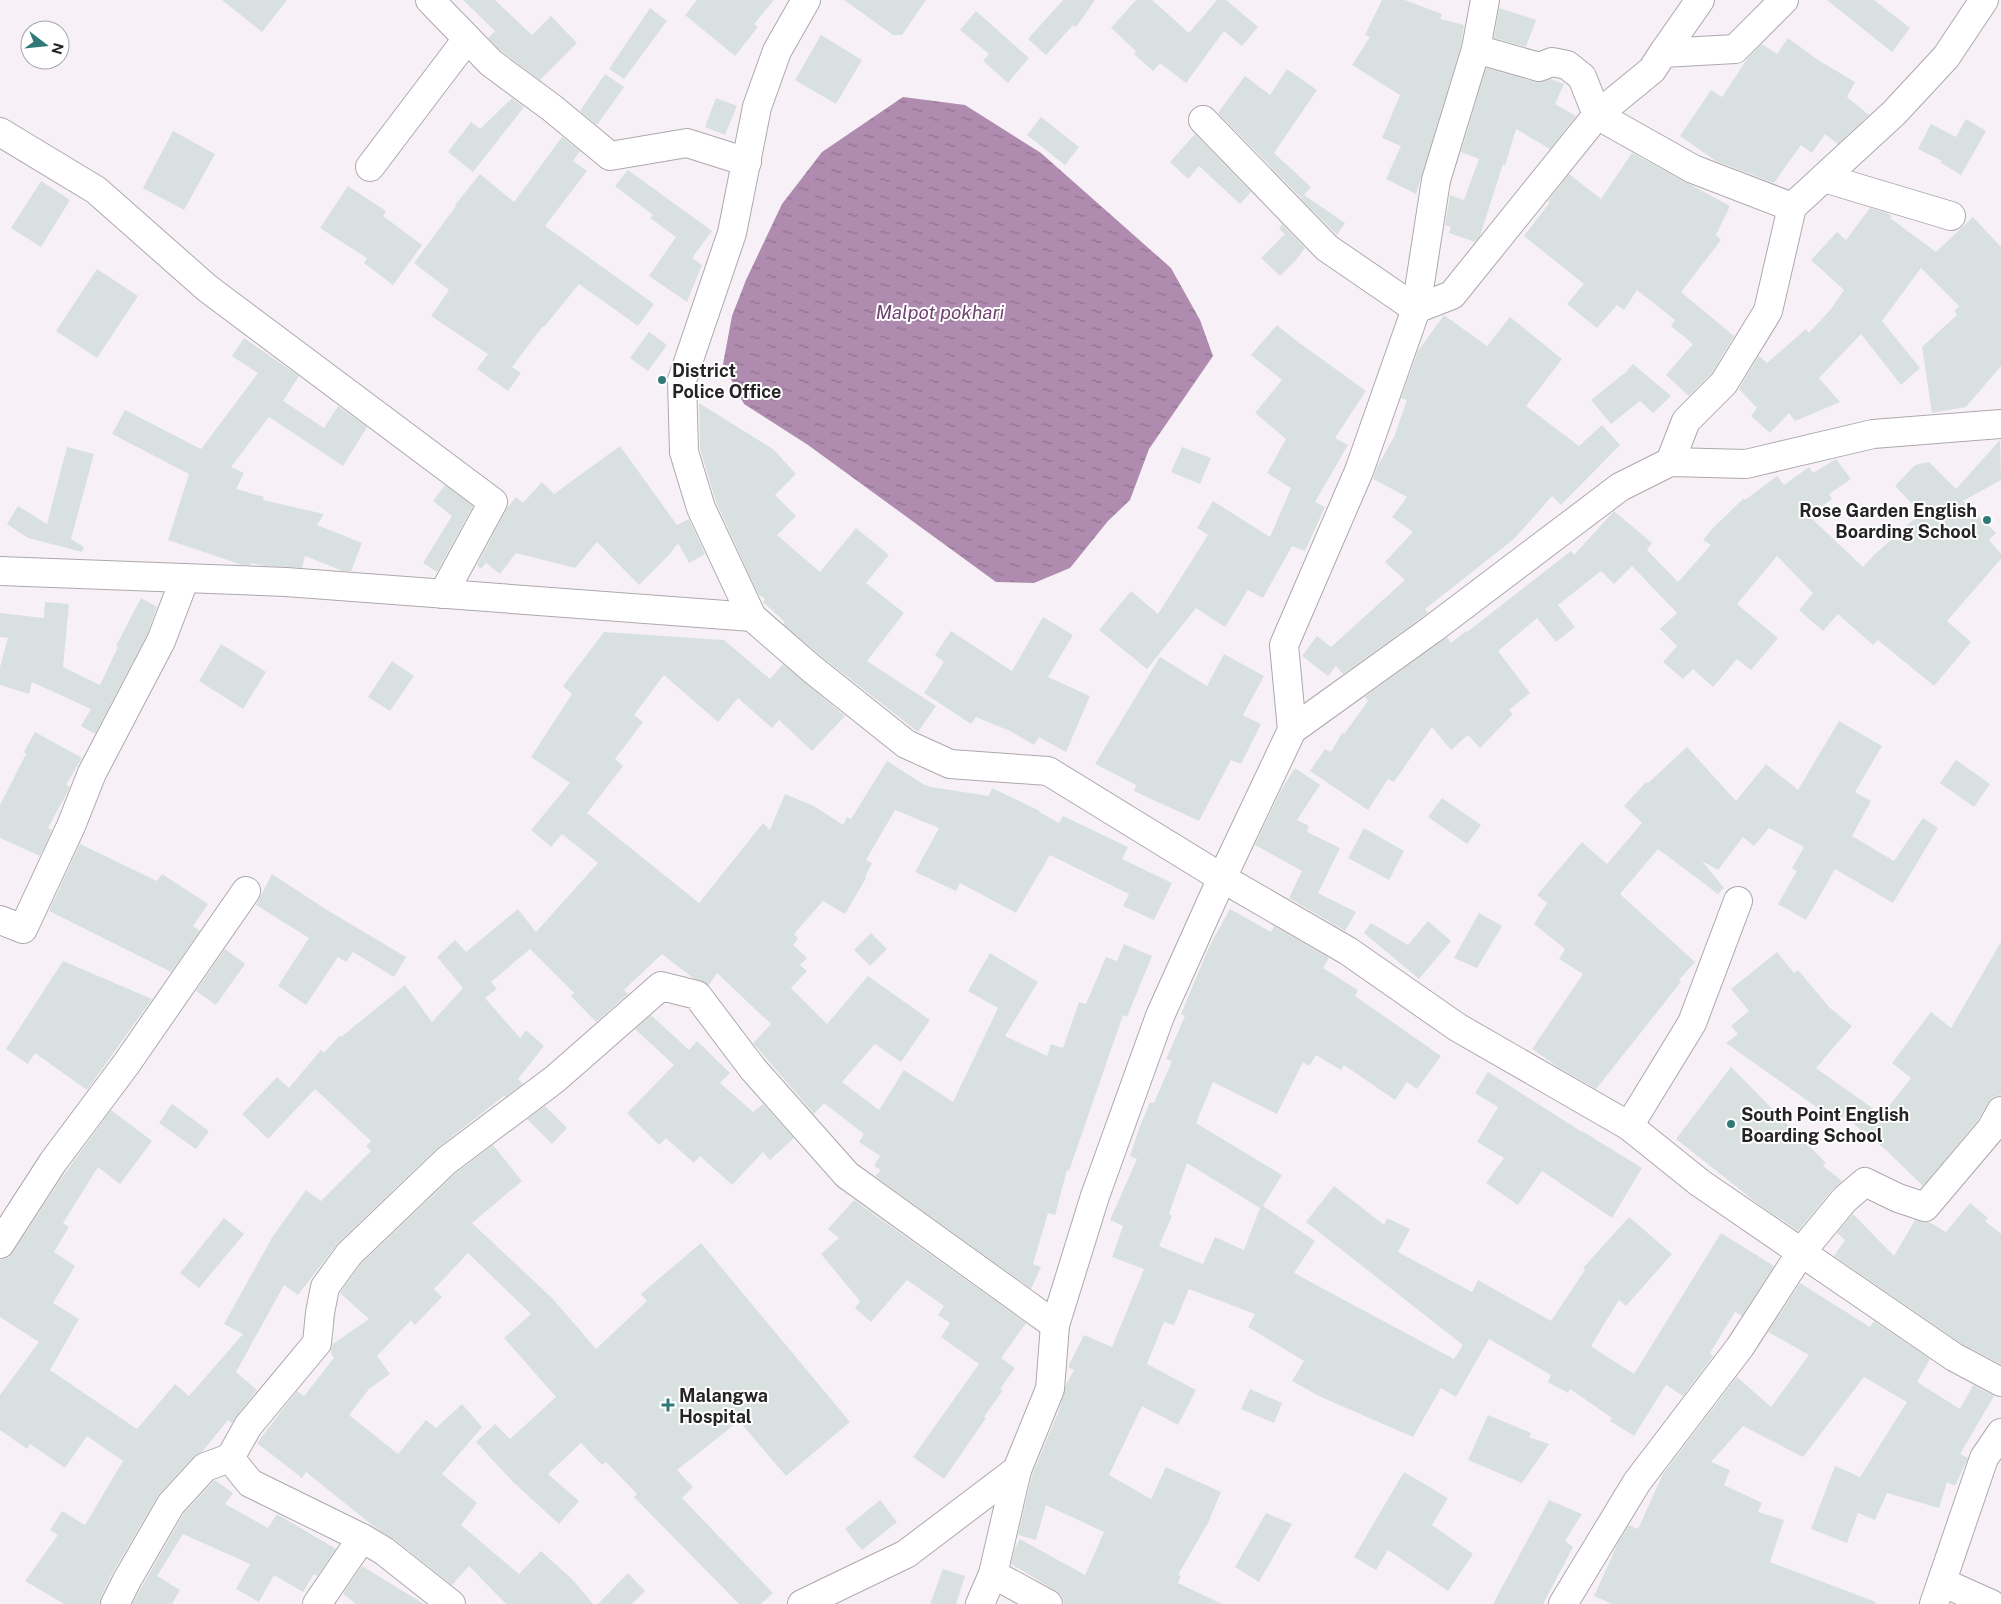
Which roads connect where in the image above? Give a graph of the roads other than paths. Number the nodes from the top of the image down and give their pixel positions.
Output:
1 (430, 0) edge
2 (806, 0) edge
3 (1485, 0) edge
4 (1700, 0) edge
5 (1784, 0) edge
6 (1984, 0) edge
7 (1990, 0) edge
8 (2001, 5) edge
9 (467, 39) junction
10 (1476, 49) junction
11 (1663, 53) junction
12 (1597, 115) junction
13 (1203, 120) dead end
14 (0, 132) edge
15 (747, 162) junction
16 (370, 167) dead end
17 (1824, 178) junction
18 (1792, 207) junction
19 (1951, 216) dead end
20 (1416, 310) junction
21 (2001, 424) edge
22 (1670, 462) junction
23 (0, 571) edge
24 (185, 578) junction
25 (443, 594) junction
26 (752, 617) junction
27 (1292, 730) junction
28 (1222, 878) junction
29 (246, 891) dead end
30 (1738, 901) dead end
31 (0, 920) edge
32 (2001, 1111) edge
33 (1629, 1126) junction
34 (0, 1244) edge
35 (1802, 1252) junction
36 (1055, 1325) junction
37 (2001, 1382) edge
38 (2001, 1433) edge
39 (230, 1458) junction
40 (1016, 1470) junction
41 (362, 1538) junction
42 (992, 1574) junction
43 (1938, 1593) edge
44 (115, 1604) edge
45 (317, 1604) edge
46 (451, 1604) edge
47 (802, 1604) edge
48 (980, 1604) edge
49 (1048, 1604) edge
50 (1563, 1604) edge
51 (1992, 1604) edge

1 - 9 street
2 - 15 street
3 - 10 street
4 - 11 street
5 - 11 street
6 - 17 street
7 - 8 street
9 - 15 street
9 - 16 street
10 - 12 street
10 - 20 street
11 - 12 street
12 - 18 street
12 - 20 street
13 - 20 street
14 - 25 street
15 - 26 street
17 - 18 street
17 - 19 street
18 - 22 street
20 - 27 street
21 - 22 street
22 - 27 street
23 - 24 street
24 - 25 street
24 - 31 street
25 - 26 street
26 - 28 street
27 - 28 street
28 - 33 street
28 - 36 street
29 - 34 street
30 - 33 street
32 - 35 street
33 - 35 street
35 - 37 street
35 - 50 street
36 - 39 street
36 - 40 street
38 - 43 street
39 - 41 street
39 - 44 street
40 - 42 street
40 - 47 street
41 - 45 street
41 - 46 street
42 - 48 street
42 - 49 street
43 - 51 street

